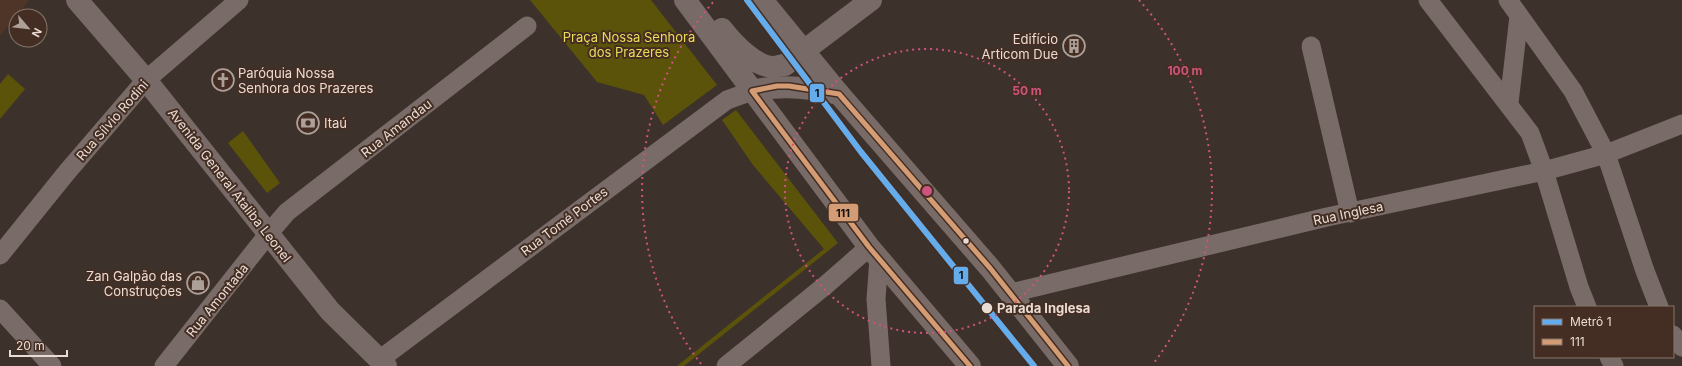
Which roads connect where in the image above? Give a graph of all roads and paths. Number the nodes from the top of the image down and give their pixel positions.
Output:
1 (77, 0) edge
2 (239, 0) edge
3 (685, 0) edge
4 (698, 0) edge
5 (762, 0) edge
6 (871, 0) edge
7 (1428, 0) edge
8 (1508, 0) edge
9 (1519, 16) junction
10 (527, 26) dead end
11 (1311, 46) dead end
12 (804, 51) junction
13 (146, 80) junction
14 (752, 91) junction
15 (839, 94) junction
16 (1509, 103) junction
17 (1682, 124) edge
18 (1606, 154) junction
19 (1544, 171) junction
20 (1350, 213) junction
21 (269, 234) junction
22 (874, 253) junction
23 (0, 255) edge
24 (1011, 293) junction
25 (1588, 306) edge
26 (1659, 306) edge
27 (0, 310) edge
28 (1674, 336) edge
29 (1682, 347) edge
30 (383, 363) edge
31 (52, 366) edge
32 (164, 366) edge
33 (726, 366) edge
34 (881, 366) edge
35 (970, 366) edge
36 (1068, 366) edge

1 - 13 main road, Avenida General Ataliba Leonel
2 - 13 street, Rua Sílvio Rodini
3 - 14 main road
4 - 12 main road
5 - 12 main road
6 - 12 main road
7 - 16 street
8 - 9 street
9 - 16 street
9 - 18 street
10 - 21 street, Rua Amandau
11 - 20 street
12 - 15 main road
13 - 21 main road, Avenida General Ataliba Leonel
13 - 23 street, Rua Sílvio Rodini
14 - 15 main road
14 - 22 main road
14 - 30 street, Rua Tomé Portes
15 - 24 main road
16 - 19 street
17 - 18 street, Rua Inglesa
18 - 19 street, Rua Inglesa
18 - 26 street
19 - 20 street, Rua Inglesa
19 - 25 street
20 - 24 street, Rua Inglesa
21 - 30 main road, Avenida General Ataliba Leonel
21 - 32 street, Rua Amontada
22 - 33 street
22 - 34 street
22 - 35 main road
24 - 36 main road
27 - 31 street
28 - 29 street

